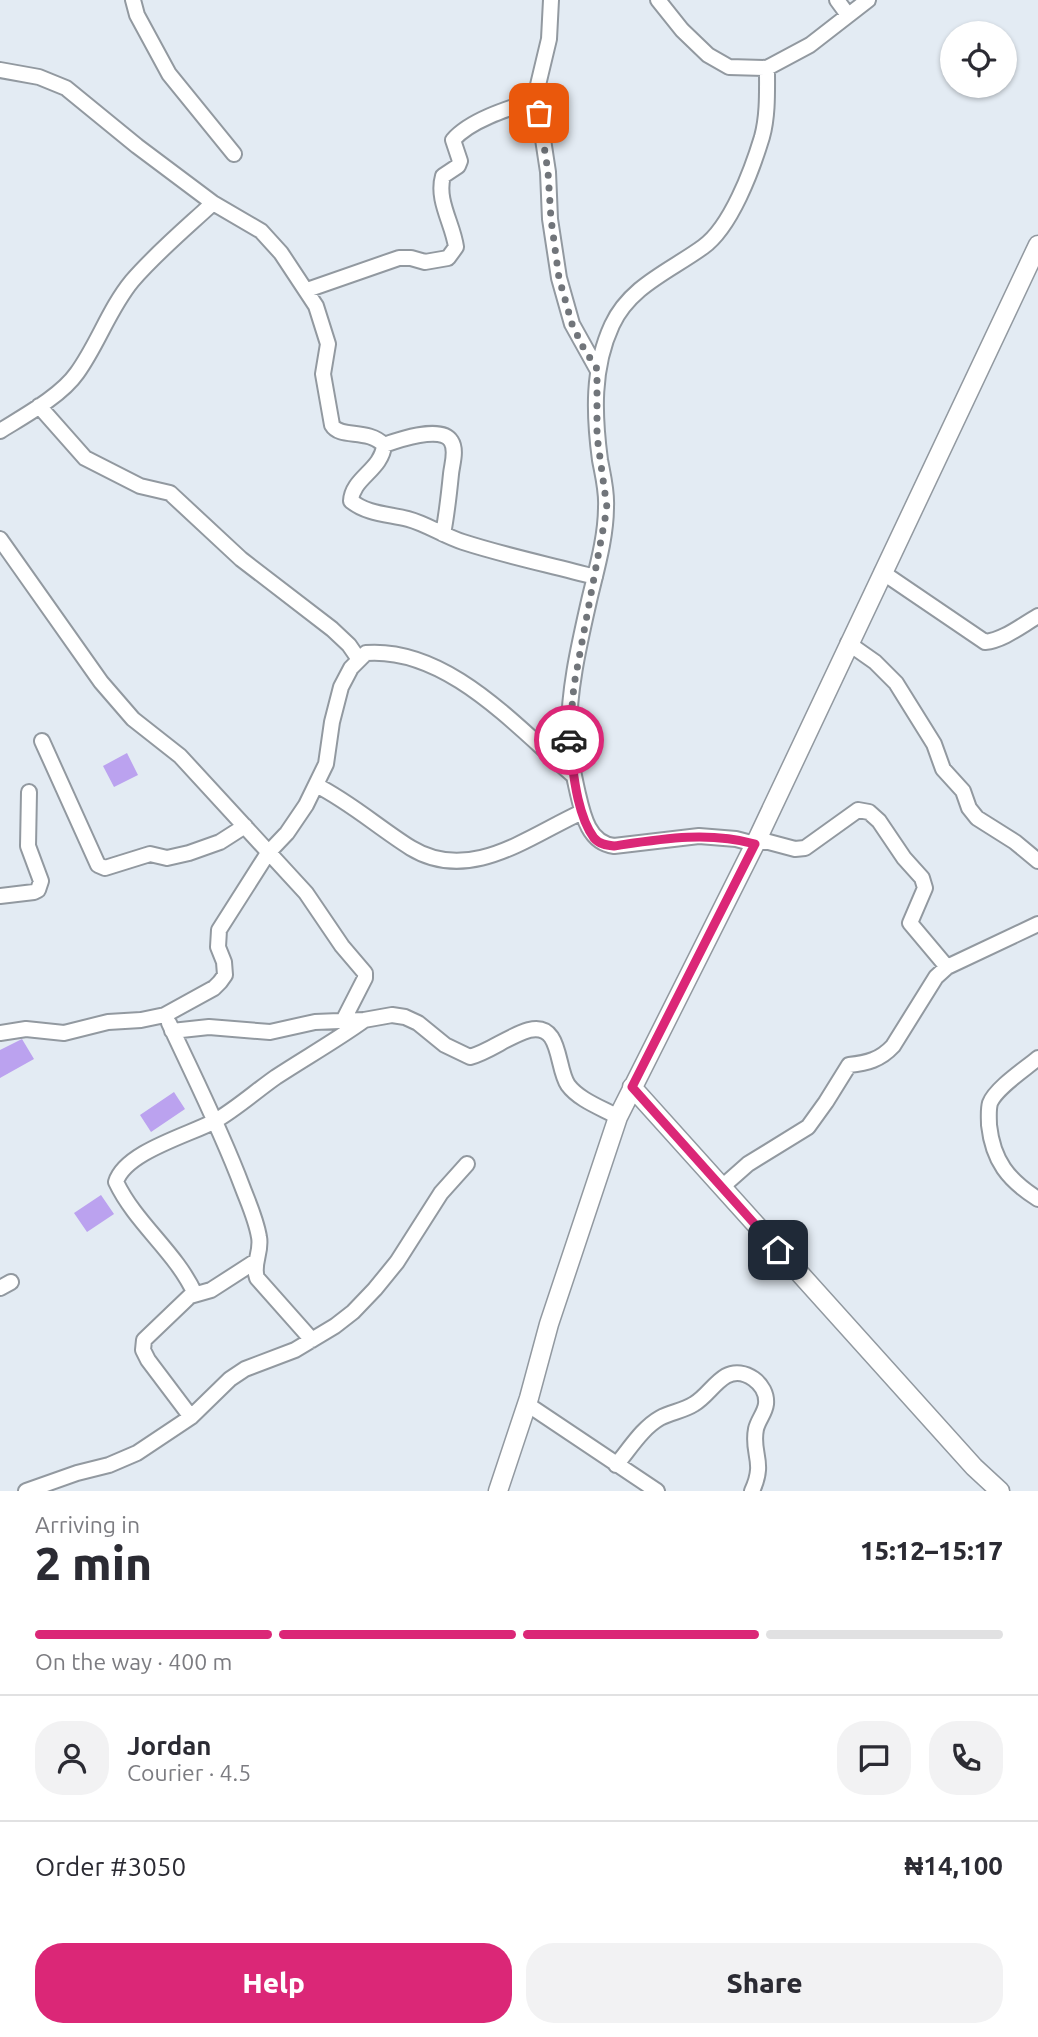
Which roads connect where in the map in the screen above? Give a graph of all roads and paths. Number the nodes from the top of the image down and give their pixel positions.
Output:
1 (133, 0) edge
2 (551, 0) edge
3 (658, 0) edge
4 (837, 0) edge
5 (868, 0) edge
6 (848, 15) junction
7 (768, 68) junction
8 (0, 70) edge
9 (538, 99) junction
10 (234, 154) dead end
11 (213, 203) junction
12 (1037, 252) edge
13 (307, 290) junction
14 (597, 369) junction
15 (39, 406) junction
16 (0, 431) edge
17 (384, 445) junction
18 (443, 534) junction
19 (0, 539) edge
20 (883, 572) junction
21 (595, 577) junction
22 (1038, 616) edge
23 (849, 643) junction
24 (358, 658) junction
25 (42, 741) dead end
26 (574, 776) junction
27 (316, 785) junction
28 (29, 792) dead end
29 (582, 812) junction
30 (245, 826) junction
31 (755, 844) junction
32 (268, 853) junction
33 (1038, 862) edge
34 (0, 896) edge
35 (1038, 924) edge
36 (947, 967) junction
37 (165, 1015) junction
38 (364, 1020) junction
39 (343, 1021) junction
40 (172, 1031) junction
41 (0, 1033) edge
42 (1038, 1058) edge
43 (632, 1087) junction
44 (618, 1117) junction
45 (214, 1121) junction
46 (467, 1164) dead end
47 (722, 1187) junction
48 (1038, 1199) edge
49 (256, 1261) junction
50 (195, 1294) junction
51 (312, 1340) junction
52 (527, 1404) junction
53 (191, 1417) junction
54 (617, 1465) junction
55 (26, 1491) edge
56 (498, 1491) edge
57 (657, 1491) edge
58 (752, 1491) edge
59 (1000, 1491) edge

1 - 10 street
2 - 9 street
3 - 7 street
4 - 6 street
5 - 6 street
6 - 7 street
7 - 14 street
8 - 11 street
9 - 13 street
9 - 14 street
11 - 13 street
11 - 15 street
12 - 20 street
13 - 17 street
14 - 21 street
15 - 16 street
15 - 24 street
17 - 18 street
17 - 18 street
18 - 21 street
19 - 30 street
20 - 22 street
20 - 23 street
21 - 26 street
23 - 31 street
23 - 33 street
24 - 26 street
24 - 27 street
25 - 30 street
26 - 29 street
27 - 29 street
27 - 32 street
28 - 34 street
29 - 31 street
30 - 32 street
31 - 36 street
31 - 43 street
32 - 37 street
32 - 39 street
35 - 36 street
36 - 47 street
37 - 40 street
37 - 41 street
38 - 39 street
38 - 44 street
38 - 45 street
39 - 40 street
40 - 45 street
42 - 48 street
43 - 44 street
43 - 47 street
44 - 52 street
45 - 49 street
45 - 50 street
46 - 51 street
47 - 59 street
49 - 50 street
49 - 51 street
50 - 53 street
51 - 53 street
52 - 54 street
52 - 56 street
53 - 55 street
54 - 57 street
54 - 58 street

